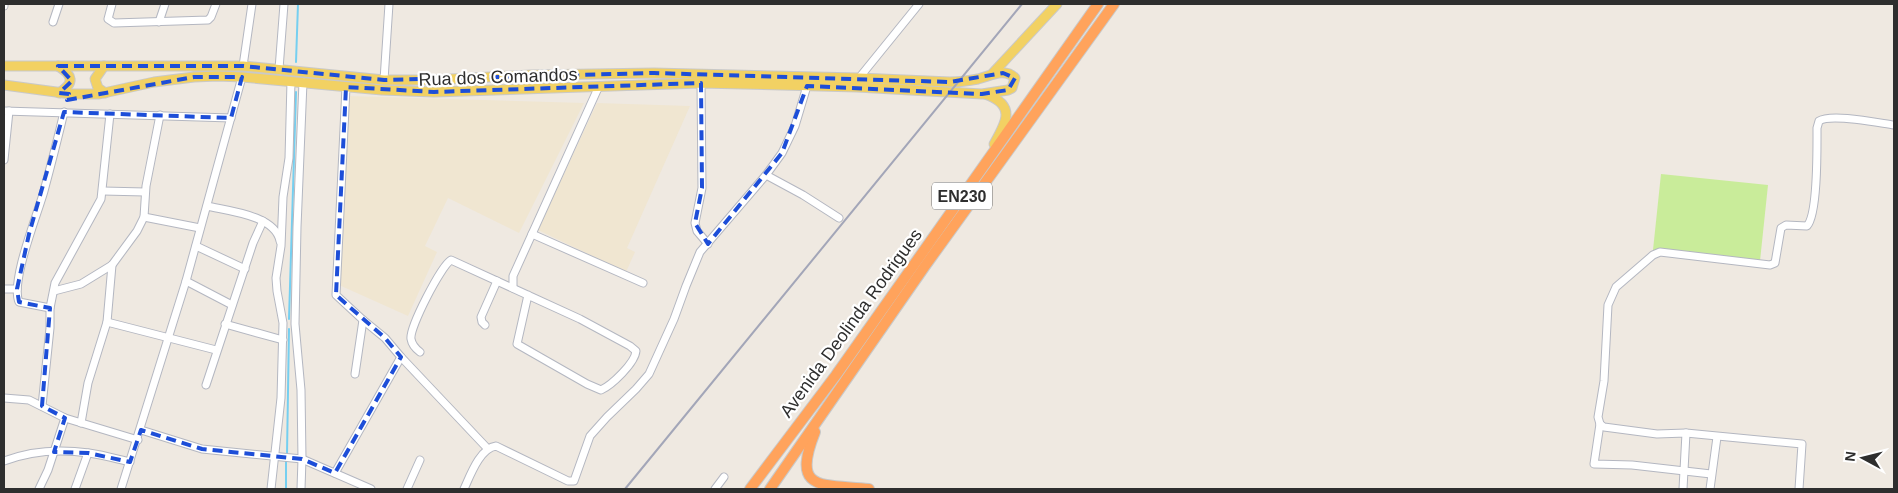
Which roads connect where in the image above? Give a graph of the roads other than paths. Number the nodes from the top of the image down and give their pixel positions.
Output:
1 (59, 4) edge
2 (112, 4) edge
3 (165, 4) edge
4 (216, 4) edge
5 (252, 4) edge
6 (284, 4) edge
7 (388, 4) edge
8 (919, 4) edge
9 (1057, 4) edge
10 (1098, 4) edge
11 (1114, 4) edge
12 (53, 22) dead end
13 (159, 22) junction
14 (4, 66) edge
15 (58, 66) junction
16 (104, 66) junction
17 (243, 66) junction
18 (279, 69) junction
19 (992, 74) junction
20 (242, 77) junction
21 (860, 78) junction
22 (384, 80) junction
23 (291, 81) junction
24 (303, 82) junction
25 (701, 83) junction
26 (4, 85) edge
27 (598, 86) junction
28 (807, 86) junction
29 (346, 87) junction
30 (59, 93) junction
31 (105, 93) junction
32 (982, 94) junction
33 (6, 111) edge
34 (64, 112) junction
35 (110, 114) junction
36 (160, 115) junction
37 (231, 118) junction
38 (1894, 125) edge
39 (4, 160) edge
40 (980, 169) junction
41 (766, 175) junction
42 (103, 191) junction
43 (145, 192) junction
44 (207, 206) junction
45 (144, 217) junction
46 (839, 218) dead end
47 (263, 220) junction
48 (200, 228) junction
49 (532, 234) junction
50 (708, 244) junction
51 (196, 246) junction
52 (281, 246) junction
53 (112, 265) junction
54 (245, 269) junction
55 (513, 276) junction
56 (186, 281) junction
57 (500, 282) junction
58 (643, 282) dead end
59 (4, 288) edge
60 (513, 288) junction
61 (17, 289) junction
62 (54, 291) junction
63 (528, 295) junction
64 (232, 305) junction
65 (50, 308) junction
66 (363, 320) junction
67 (107, 322) junction
68 (289, 323) junction
69 (226, 324) junction
70 (485, 325) dead end
71 (168, 339) junction
72 (283, 340) junction
73 (216, 350) junction
74 (420, 352) dead end
75 (401, 357) junction
76 (355, 374) dead end
77 (206, 385) dead end
78 (4, 398) edge
79 (42, 406) junction
80 (822, 415) junction
81 (65, 418) junction
82 (81, 423) junction
83 (1600, 424) junction
84 (141, 430) junction
85 (1686, 433) junction
86 (1716, 437) junction
87 (138, 440) junction
88 (487, 448) junction
89 (54, 452) junction
90 (88, 453) junction
91 (279, 457) junction
92 (302, 459) junction
93 (420, 460) dead end
94 (4, 461) edge
95 (130, 462) junction
96 (1684, 470) junction
97 (335, 473) junction
98 (1711, 474) junction
99 (724, 477) dead end
100 (39, 489) edge
101 (75, 489) edge
102 (121, 489) edge
103 (271, 489) edge
104 (301, 489) edge
105 (371, 489) edge
106 (407, 489) edge
107 (464, 489) edge
108 (715, 489) edge
109 (750, 489) edge
110 (770, 489) edge
111 (869, 489) edge
112 (1683, 489) edge
113 (1710, 489) edge
114 (1799, 489) edge

1 - 12 street
2 - 13 street
3 - 13 street
4 - 13 street
5 - 17 street
6 - 18 street
7 - 22 street
8 - 21 street
9 - 19 main road
10 - 40 highway, Avenida Deolinda Rodrigues / EN230
11 - 80 highway, Avenida Deolinda Rodrigues / EN230
14 - 15 main road, Rua dos Comandos
15 - 16 main road, Rua dos Comandos
15 - 30 main road
16 - 17 main road, Rua dos Comandos
16 - 31 main road
17 - 18 main road, Rua dos Comandos
18 - 22 main road, Rua dos Comandos
19 - 21 main road, Rua dos Comandos
19 - 32 main road, Rua dos Comandos
20 - 23 main road, Rua dos Comandos
20 - 31 main road, Rua dos Comandos
20 - 37 street
21 - 22 main road, Rua dos Comandos
23 - 24 main road, Rua dos Comandos
23 - 52 street
24 - 29 main road, Rua dos Comandos
24 - 68 street
25 - 27 main road, Rua dos Comandos
25 - 28 main road, Rua dos Comandos
25 - 50 street
26 - 30 main road, Rua dos Comandos
27 - 29 main road, Rua dos Comandos
27 - 49 street
28 - 32 main road, Rua dos Comandos
28 - 41 street
29 - 66 street
30 - 31 main road, Rua dos Comandos
32 - 40 main road
33 - 34 street
33 - 39 street
34 - 35 street
34 - 61 street
35 - 36 street
35 - 42 street
36 - 37 street
36 - 43 street
37 - 44 street
38 - 83 street
40 - 109 highway, Avenida Deolinda Rodrigues / EN230
41 - 46 street
41 - 50 street
42 - 43 street
42 - 62 street
43 - 45 street
44 - 47 street
44 - 48 street
45 - 48 street
45 - 53 street
47 - 52 street
47 - 54 street
48 - 51 street
49 - 55 street
49 - 58 street
50 - 88 street
51 - 54 street
51 - 56 street
52 - 68 street
53 - 62 street
53 - 67 street
54 - 64 street
55 - 57 street
55 - 60 street
56 - 64 street
56 - 71 street
57 - 60 street
57 - 70 street
57 - 74 street
59 - 61 street
60 - 63 street
61 - 65 street
62 - 65 street
63 - 63 street
64 - 69 street
65 - 79 street
66 - 75 street
66 - 76 street
67 - 71 street
67 - 82 street
68 - 72 street
68 - 92 street
69 - 72 street
69 - 73 street
71 - 73 street
71 - 84 street
72 - 91 street
73 - 77 street
75 - 88 street
75 - 97 street
78 - 79 street
79 - 81 street
80 - 110 highway, Avenida Deolinda Rodrigues / EN230
80 - 111 highway
81 - 82 street
81 - 89 street
82 - 87 street
83 - 85 street
83 - 96 street
84 - 87 street
84 - 91 street
85 - 86 street
85 - 96 street
86 - 98 street
86 - 114 street
87 - 95 street
88 - 107 street
89 - 90 street
89 - 94 street
89 - 100 street
90 - 95 street
90 - 101 street
91 - 92 street
91 - 103 street
92 - 97 street
92 - 104 street
93 - 106 street
95 - 102 street
96 - 98 street
96 - 112 street
97 - 105 street
98 - 113 street
99 - 108 street

